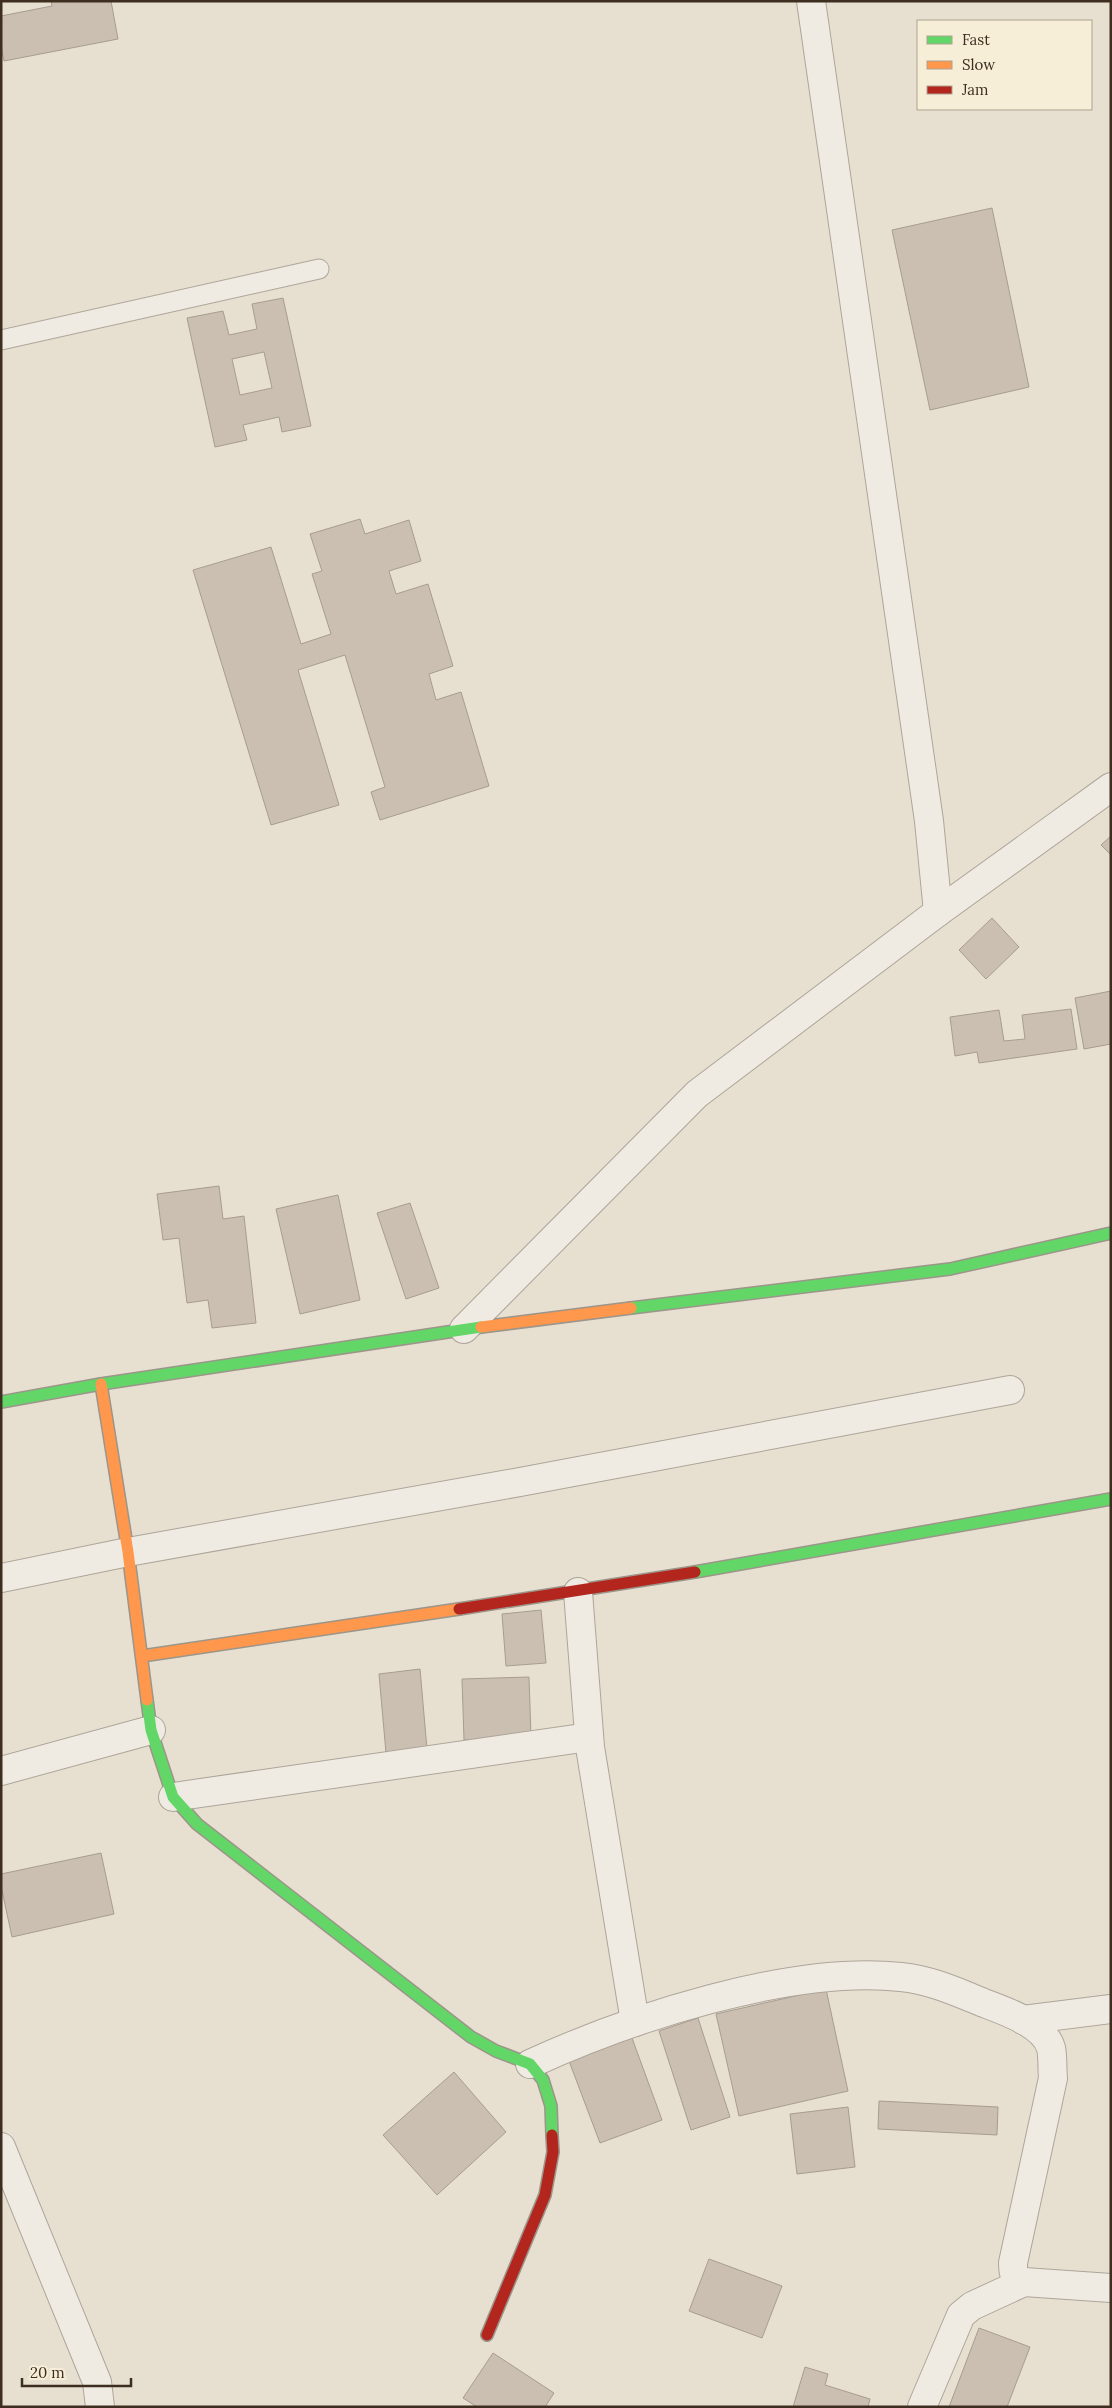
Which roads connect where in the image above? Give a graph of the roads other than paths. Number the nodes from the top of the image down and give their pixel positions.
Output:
1 (811, 1) edge
2 (319, 269) dead end
3 (1, 340) edge
4 (1111, 788) edge
5 (938, 912) junction
6 (1111, 1233) edge
7 (464, 1329) junction
8 (101, 1384) junction
9 (1010, 1390) dead end
10 (1, 1402) edge
11 (1111, 1499) edge
12 (128, 1552) junction
13 (1, 1578) edge
14 (578, 1592) junction
15 (142, 1656) junction
16 (151, 1730) junction
17 (589, 1737) junction
18 (1, 1772) edge
19 (173, 1797) junction
20 (1111, 2009) edge
21 (1023, 2020) junction
22 (635, 2022) junction
23 (530, 2064) junction
24 (1, 2147) edge
25 (1024, 2282) junction
26 (1111, 2288) edge
27 (487, 2335) dead end
28 (100, 2407) edge
29 (922, 2407) edge

1 - 5 street
2 - 3 lane
4 - 5 street
5 - 7 street
6 - 7 street
7 - 8 street
8 - 10 street
8 - 12 street
9 - 12 street
11 - 14 street
12 - 13 street
12 - 15 street
14 - 15 street
14 - 17 street
15 - 16 street
16 - 18 street
16 - 19 street
17 - 19 street
17 - 22 street
19 - 23 street
20 - 21 street
21 - 22 street
21 - 25 street
22 - 23 street
23 - 27 street
24 - 28 street
25 - 26 street
25 - 29 street

